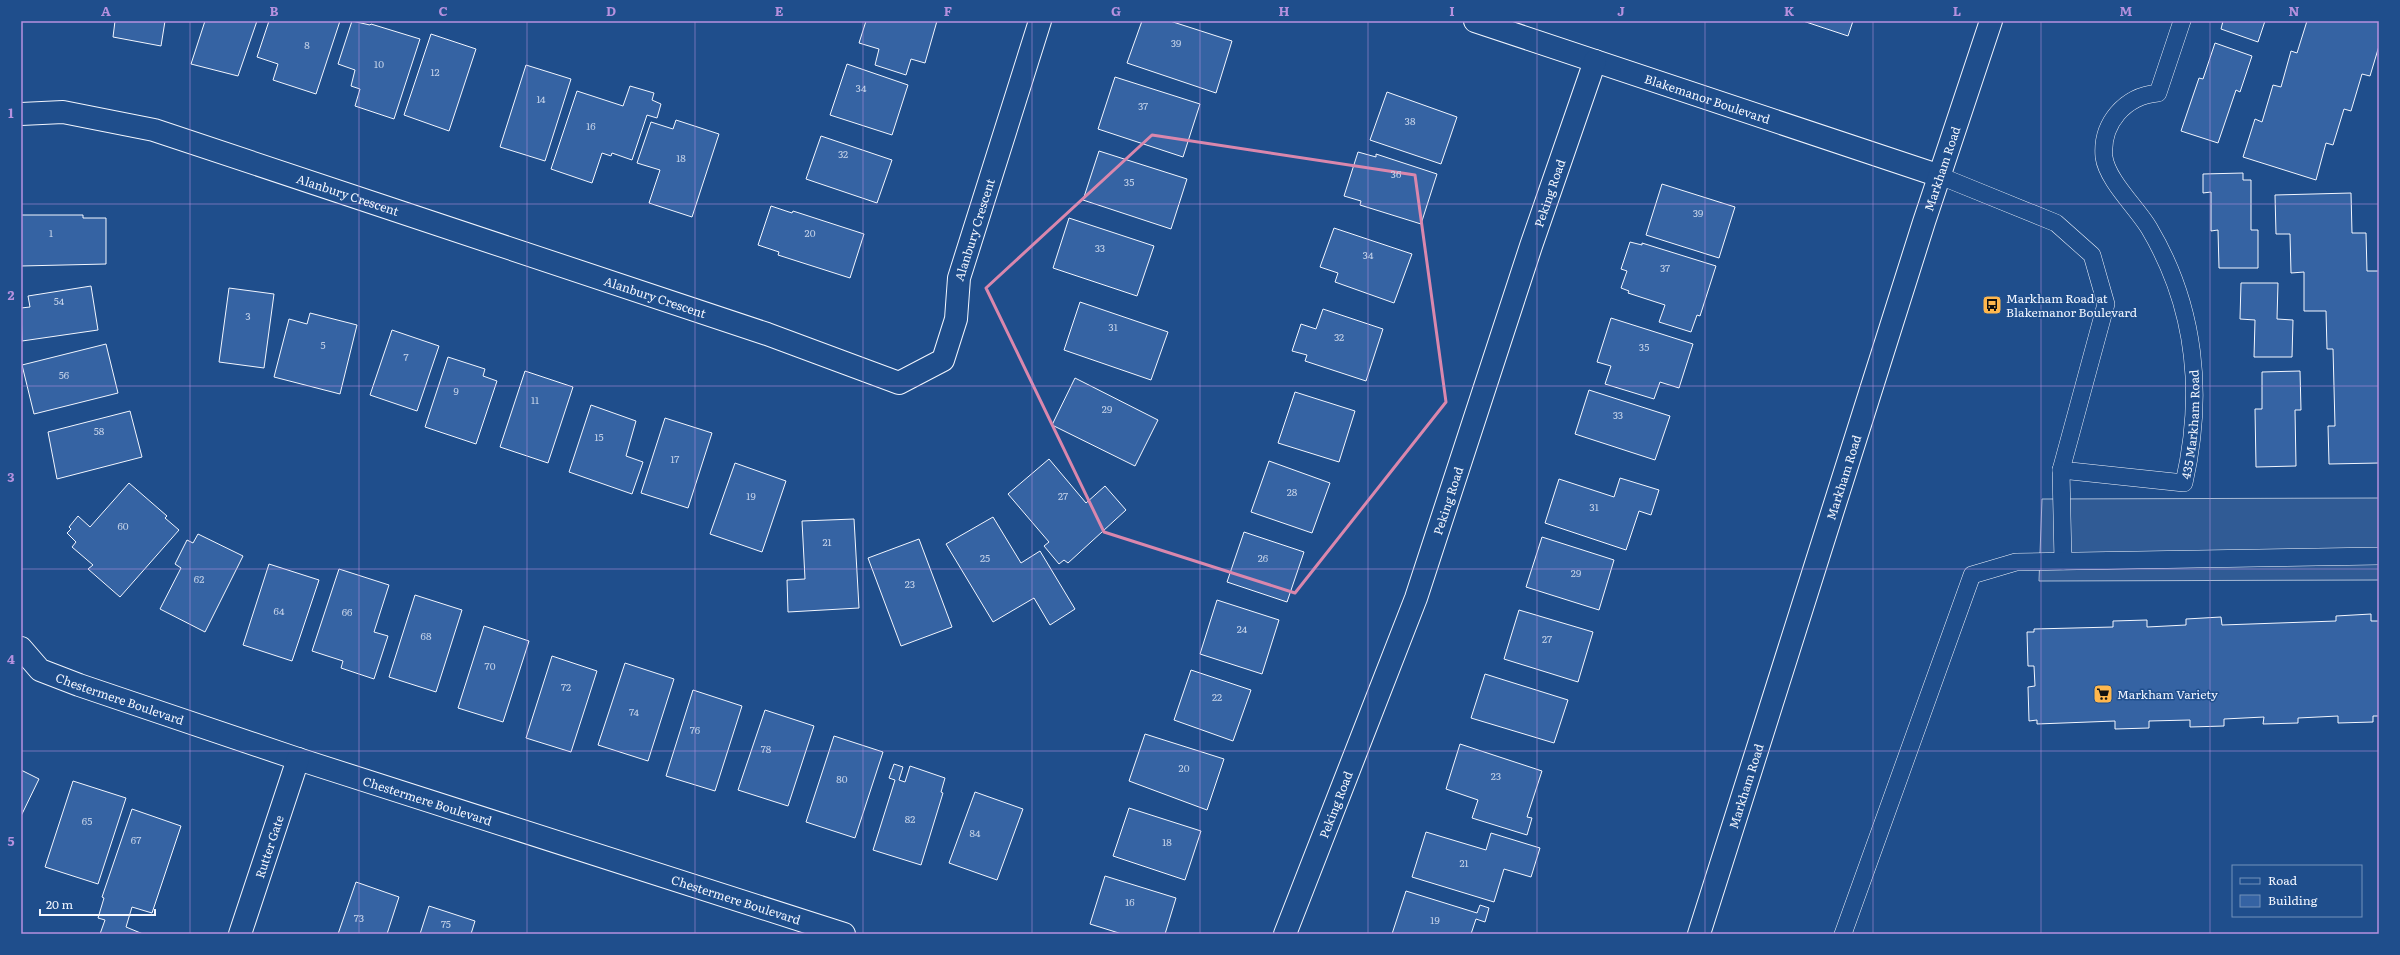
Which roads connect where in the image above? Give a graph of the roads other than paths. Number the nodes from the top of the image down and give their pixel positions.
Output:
1 (1040, 21) edge
2 (1475, 21) edge
3 (1991, 21) edge
4 (2182, 21) edge
5 (1595, 61) junction
6 (21, 114) edge
7 (1940, 176) junction
8 (2060, 470) junction
9 (2379, 556) edge
10 (2063, 561) junction
11 (21, 648) edge
12 (298, 759) junction
13 (240, 934) edge
14 (844, 934) edge
15 (1285, 934) edge
16 (1699, 934) edge
17 (1842, 934) edge

1 - 6 street, Alanbury Crescent
2 - 5 street, Blakemanor Boulevard
3 - 7 street, Markham Road
4 - 8 lane, 435 Markham Road
5 - 7 street, Blakemanor Boulevard
5 - 15 street, Peking Road
7 - 8 lane
7 - 16 street, Markham Road
8 - 10 lane
9 - 10 lane
10 - 17 lane
11 - 12 street, Chestermere Boulevard
12 - 13 street, Rutter Gate
12 - 14 street, Chestermere Boulevard

